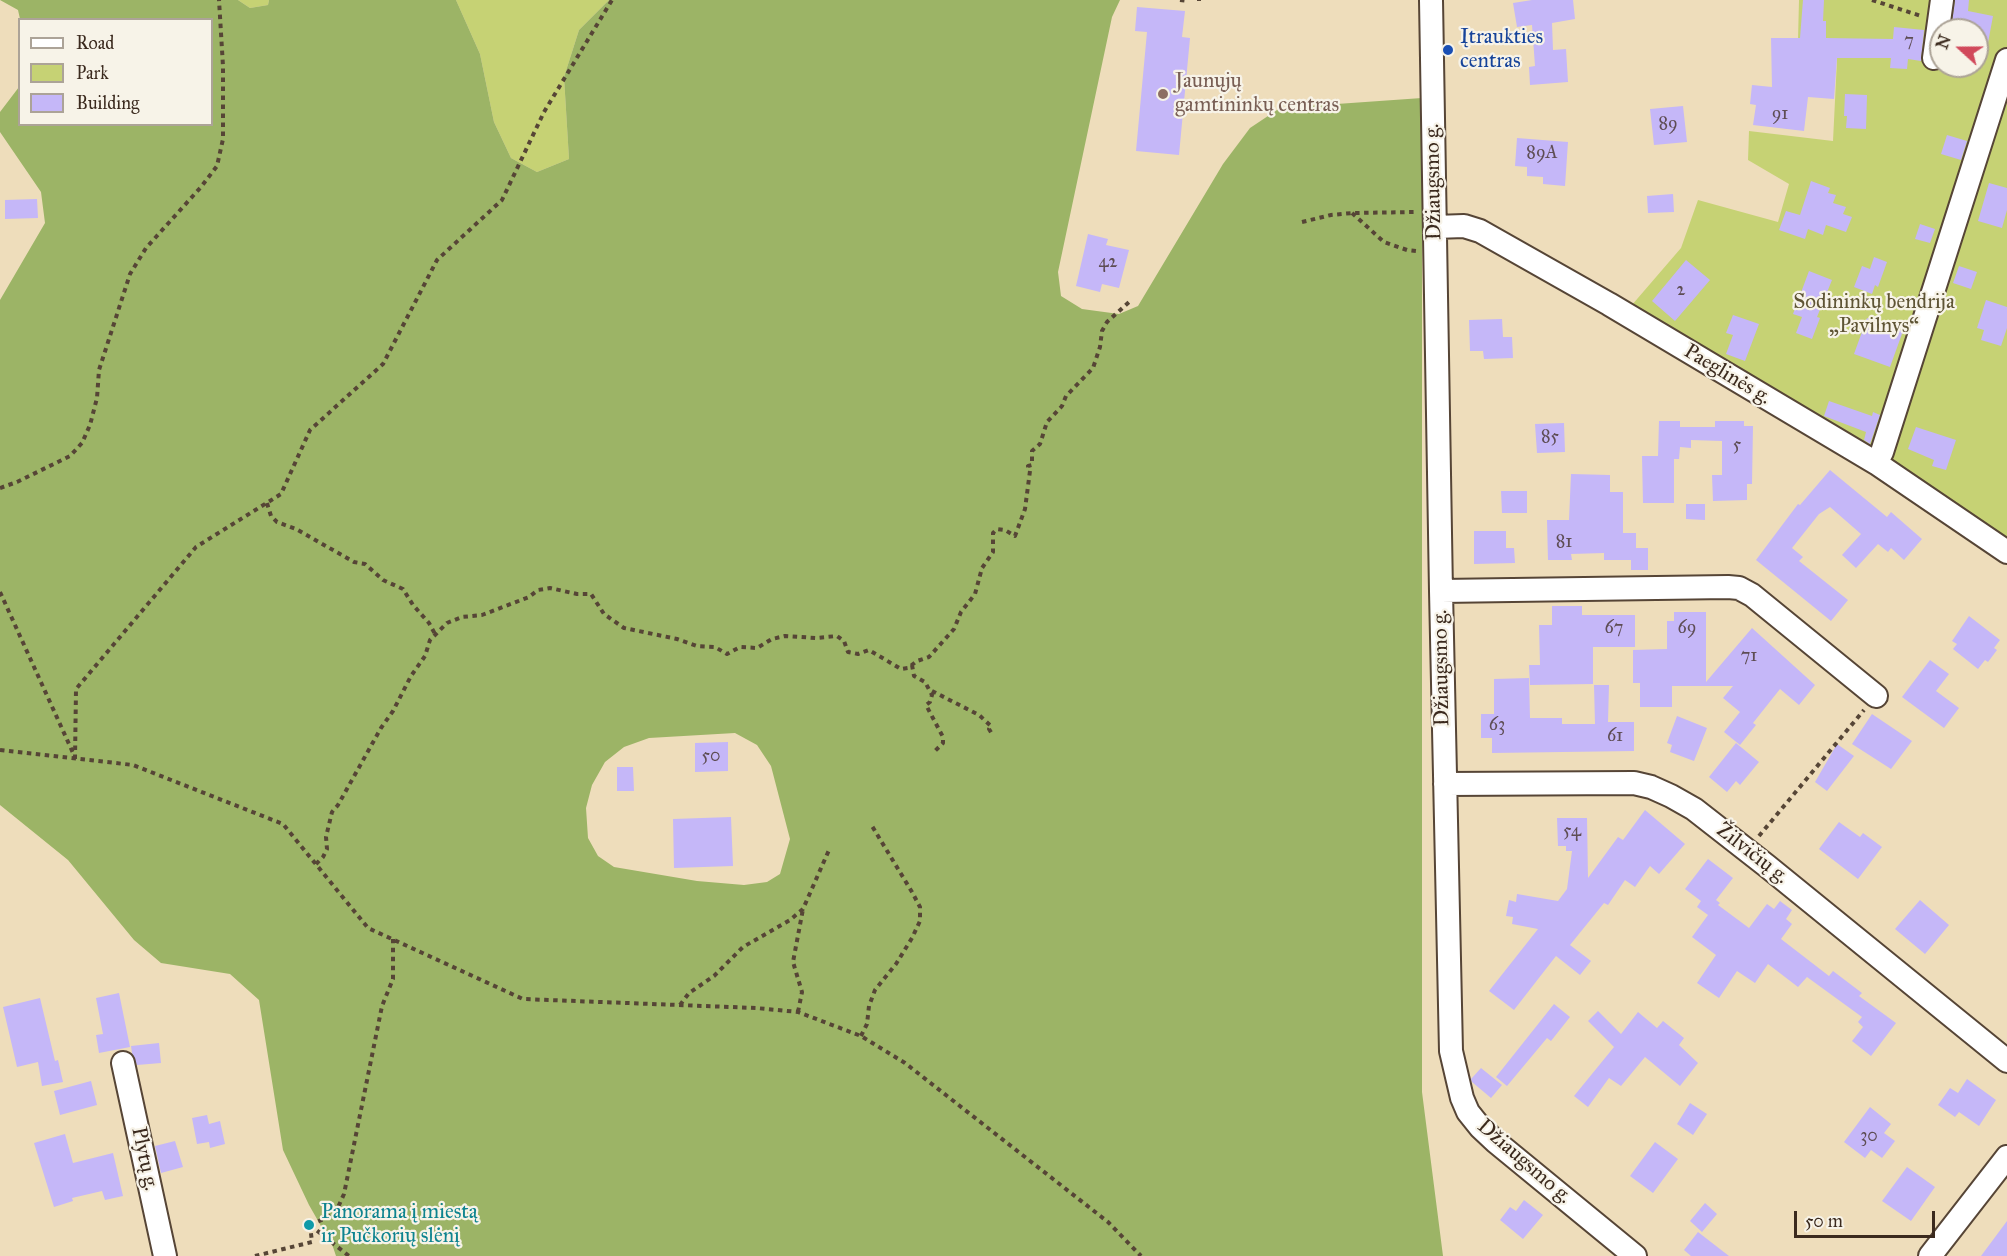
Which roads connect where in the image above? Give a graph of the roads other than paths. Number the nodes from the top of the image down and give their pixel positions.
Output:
1 (1431, 0) edge
2 (2007, 60) edge
3 (1435, 217) junction
4 (1876, 464) junction
5 (2007, 552) edge
6 (1441, 591) junction
7 (1876, 696) road end
8 (1444, 784) junction
9 (2007, 1061) edge
10 (123, 1063) dead end
11 (2007, 1157) edge
12 (165, 1256) edge
13 (1635, 1256) edge
14 (1930, 1256) edge

1 - 3 street, Džiaugsmo g.
2 - 4 street
3 - 4 street, Paeglinės g.
3 - 6 street, Džiaugsmo g.
4 - 5 street, Paeglinės g.
6 - 7 street
6 - 8 street, Džiaugsmo g.
8 - 9 street, Žilvičių g.
8 - 13 street, Džiaugsmo g.
10 - 12 street, Plytų g.
11 - 14 street

